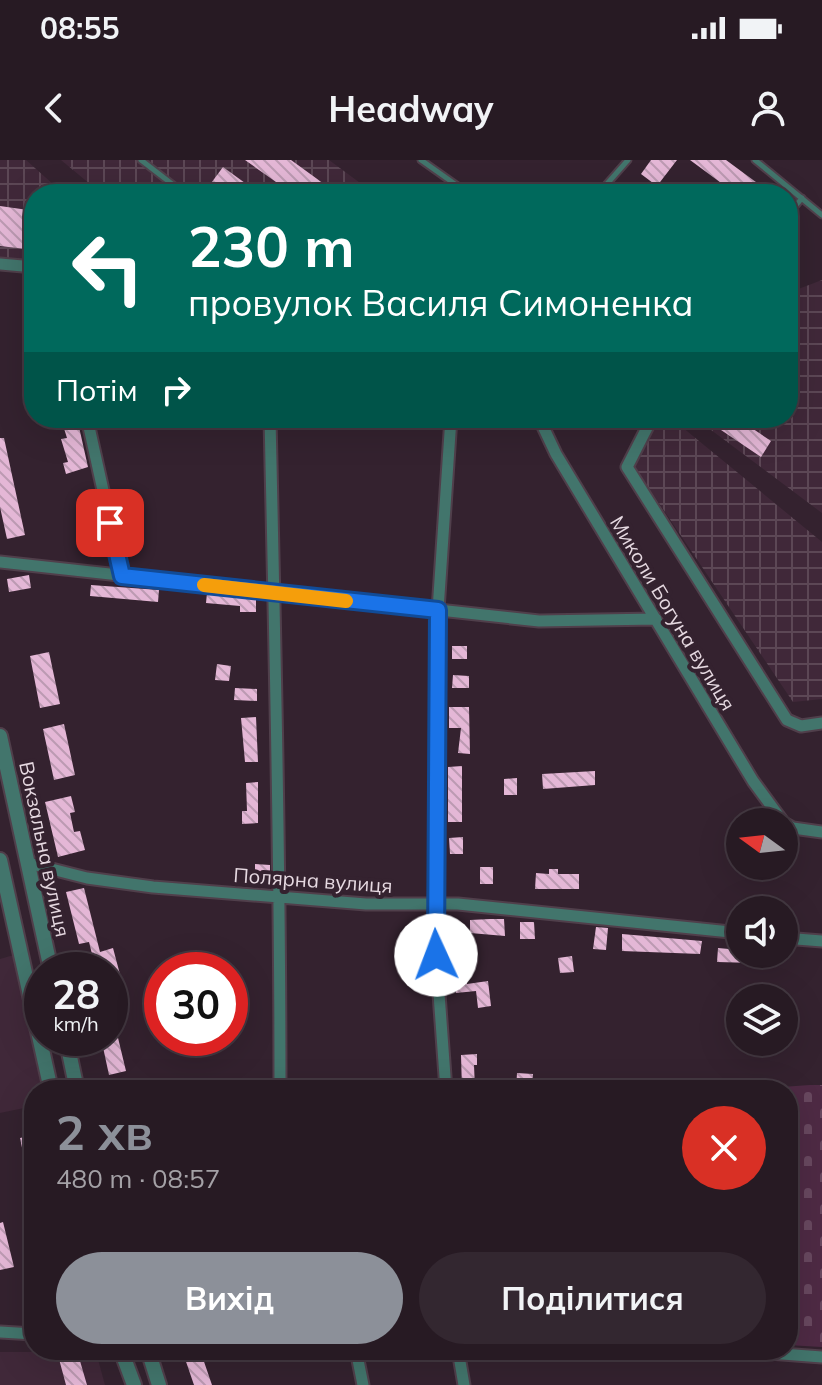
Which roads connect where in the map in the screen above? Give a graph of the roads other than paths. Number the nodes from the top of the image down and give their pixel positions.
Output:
1 (141, 160) edge
2 (421, 160) edge
3 (628, 160) edge
4 (755, 160) edge
5 (172, 184) edge
6 (455, 184) edge
7 (607, 184) edge
8 (785, 184) edge
9 (798, 195) edge
10 (802, 198) junction
11 (798, 203) edge
12 (822, 215) edge
13 (0, 264) edge
14 (24, 266) edge
15 (89, 428) edge
16 (270, 428) edge
17 (450, 428) edge
18 (544, 428) edge
19 (647, 428) edge
20 (0, 562) edge
21 (122, 576) junction
22 (272, 592) junction
23 (438, 610) junction
24 (656, 619) junction
25 (822, 723) edge
26 (0, 736) edge
27 (773, 808) edge
28 (798, 829) edge
29 (822, 832) edge
30 (0, 862) edge
31 (28, 863) junction
32 (279, 898) junction
33 (435, 904) junction
34 (726, 932) edge
35 (798, 939) edge
36 (822, 941) edge
37 (47, 952) edge
38 (70, 1056) edge
39 (49, 1080) edge
40 (75, 1080) edge
41 (280, 1080) edge
42 (445, 1080) edge
43 (0, 1332) edge
44 (24, 1333) edge
45 (798, 1355) edge
46 (822, 1357) edge
47 (125, 1360) edge
48 (151, 1360) edge
49 (358, 1360) edge
50 (460, 1360) edge
51 (134, 1385) edge
52 (159, 1385) edge
53 (363, 1385) edge
54 (464, 1385) edge

1 - 5 lane
2 - 6 lane
3 - 7 lane
4 - 8 lane
9 - 10 lane
10 - 11 lane
10 - 12 lane
13 - 14 street
15 - 21 street
16 - 22 street
17 - 23 street
18 - 24 street, Миколи Богуна вулиця
19 - 25 street
20 - 21 street
21 - 22 street
22 - 23 street
22 - 32 street
23 - 24 street
23 - 33 street
24 - 27 street, Миколи Богуна вулиця
26 - 31 street, Вокзальна вулиця
28 - 29 street, Миколи Богуна вулиця
30 - 39 street
31 - 32 street, Полярна вулиця
31 - 37 street, Вокзальна вулиця
32 - 33 street, Полярна вулиця
32 - 41 street
33 - 34 street, Полярна вулиця
33 - 42 street
35 - 36 street
38 - 40 street
43 - 44 street
45 - 46 street
47 - 51 street
48 - 52 street
49 - 53 street
50 - 54 street

